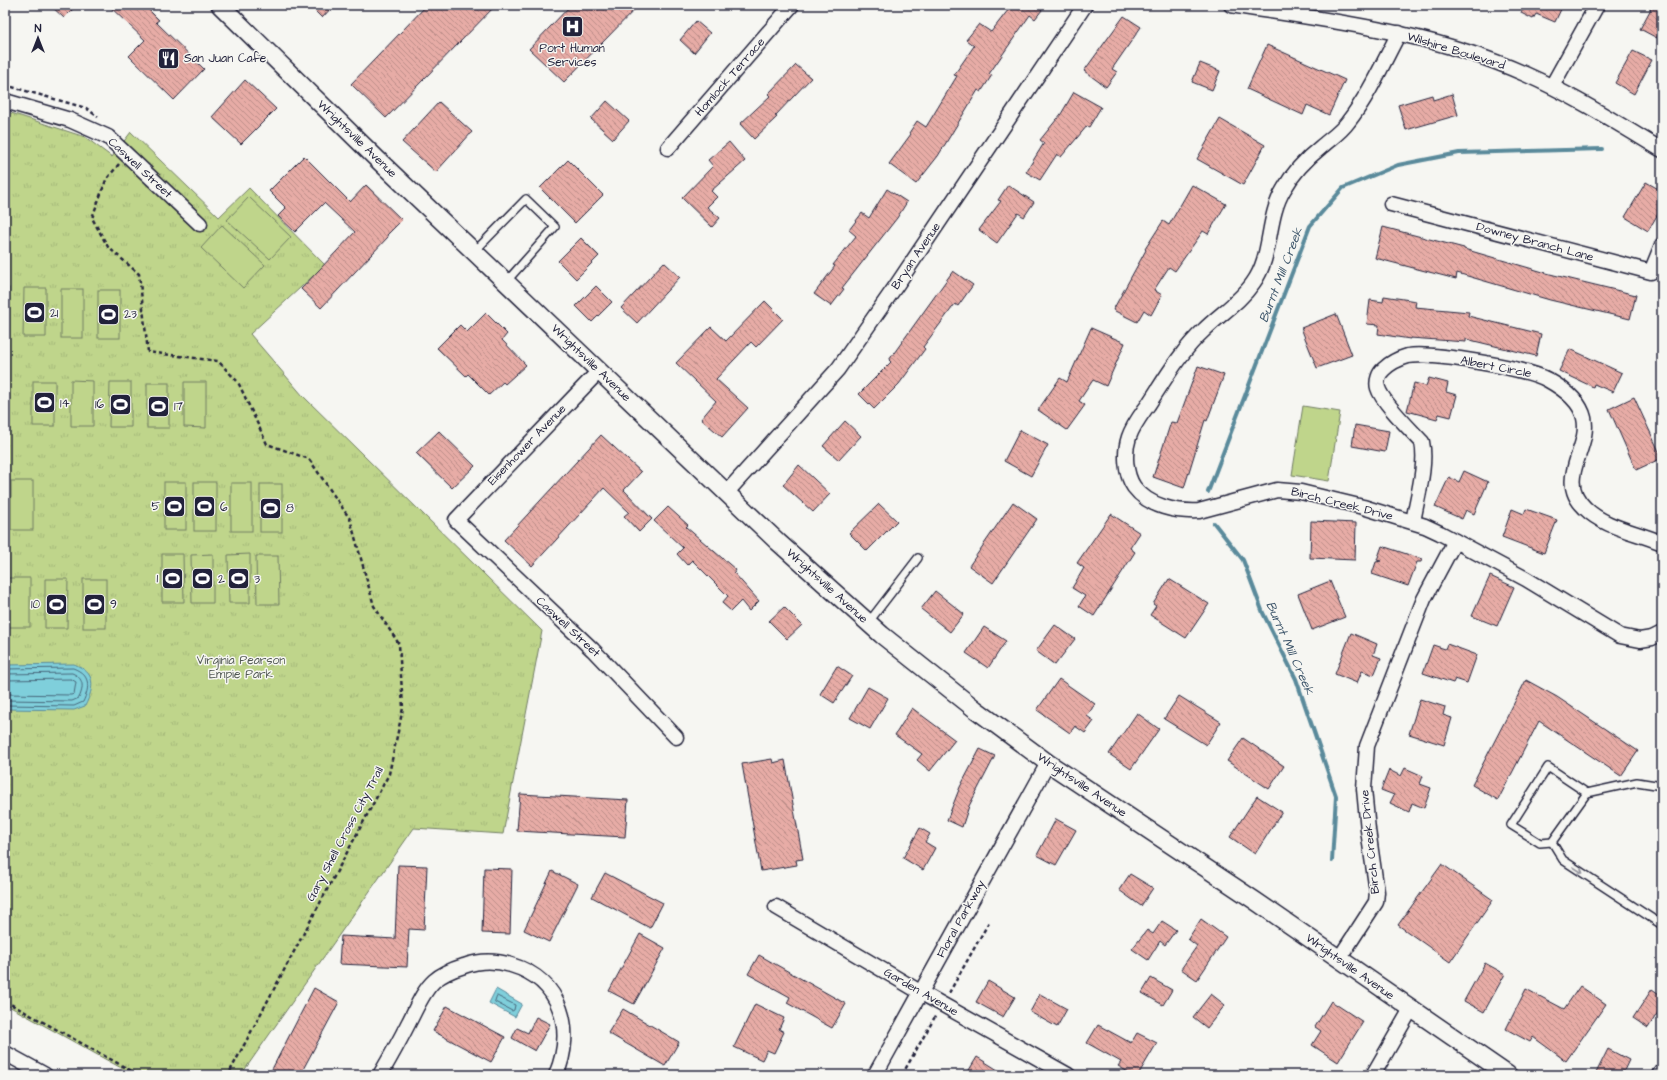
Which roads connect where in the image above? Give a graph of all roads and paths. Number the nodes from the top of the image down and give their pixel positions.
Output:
1 (220, 5) edge
2 (792, 5) edge
3 (1085, 5) edge
4 (1231, 5) edge
5 (1598, 5) edge
6 (1264, 8) edge
7 (1399, 33) junction
8 (5, 85) edge
9 (1552, 86) junction
10 (5, 101) edge
11 (105, 121) dead end
12 (668, 148) dead end
13 (1662, 150) edge
14 (126, 155) junction
15 (1391, 204) dead end
16 (200, 224) dead end
17 (1662, 245) edge
18 (474, 252) junction
19 (506, 282) junction
20 (599, 370) junction
21 (727, 492) junction
22 (456, 520) joint
23 (1413, 522) junction
24 (1455, 541) junction
25 (1662, 542) edge
26 (918, 558) dead end
27 (868, 623) junction
28 (1662, 633) edge
29 (676, 737) dead end
30 (1048, 763) junction
31 (1662, 786) edge
32 (1587, 793) junction
33 (1552, 842) junction
34 (776, 907) dead end
35 (1662, 925) edge
36 (1339, 959) junction
37 (920, 992) junction
38 (5, 1001) edge
39 (1411, 1009) junction
40 (5, 1053) edge
41 (1662, 1070) edge
42 (45, 1075) edge
43 (139, 1075) edge
44 (228, 1075) edge
45 (380, 1075) edge
46 (556, 1075) edge
47 (875, 1075) edge
48 (1068, 1075) edge
49 (1373, 1075) edge
50 (1508, 1075) edge
51 (1660, 1075) edge

1 - 18 street, Wrightsville Avenue
2 - 12 street, Homlock Terrace
3 - 21 street, Bryan Avenue
4 - 6 street, Wilshire Boulevard
5 - 9 street
6 - 7 street, Wilshire Boulevard
7 - 9 street, Wilshire Boulevard
7 - 23 street, Birch Creek Drive
8 - 11 path
9 - 13 street, Wilshire Boulevard
10 - 14 street, Caswell Street
14 - 16 street, Caswell Street
14 - 44 path, Gary Shell Cross City Trail
15 - 17 street, Downey Branch Lane
18 - 19 street, Wrightsville Avenue
18 - 19 lane
19 - 20 street, Wrightsville Avenue
20 - 21 street, Wrightsville Avenue
20 - 22 street, Eisenhower Avenue
21 - 27 street, Wrightsville Avenue
22 - 29 street, Caswell Street
23 - 24 street, Birch Creek Drive
23 - 25 street, Albert Circle
24 - 28 street, Birch Creek Drive
24 - 36 street, Birch Creek Drive
26 - 27 lane
27 - 30 street, Wrightsville Avenue
30 - 36 street, Wrightsville Avenue
30 - 37 street, Floral Parkway
31 - 32 lane
32 - 33 lane
32 - 33 lane
33 -> 35 lane
34 - 37 street, Garden Avenue
36 - 39 street, Wrightsville Avenue
37 - 47 street, Floral Parkway
37 - 48 street, Garden Avenue
38 - 43 path
39 - 49 street
39 - 50 street, Wrightsville Avenue
40 - 42 street
41 - 51 street
45 - 46 street

